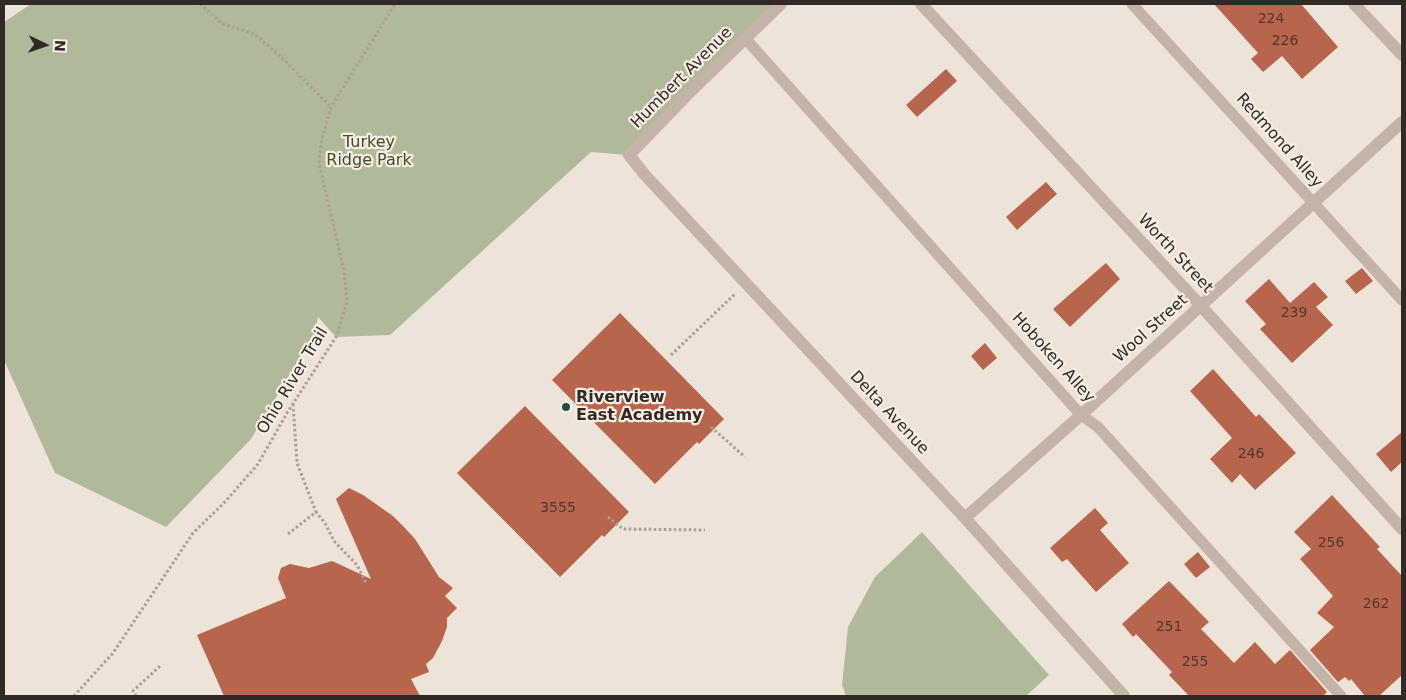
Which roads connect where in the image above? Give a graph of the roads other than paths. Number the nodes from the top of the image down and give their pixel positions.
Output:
1 (781, 4) edge
2 (921, 4) edge
3 (1132, 4) edge
4 (1354, 4) edge
5 (745, 38) junction
6 (1402, 55) edge
7 (1402, 122) edge
8 (629, 155) joint
9 (1314, 204) junction
10 (1402, 300) edge
11 (1201, 306) junction
12 (1082, 415) junction
13 (966, 518) junction
14 (1402, 529) edge
15 (1124, 696) edge
16 (1341, 696) edge

1 - 5 street, Humbert Avenue
2 - 11 street, Worth Street
3 - 9 lane, Redmond Alley
4 - 6 street
5 - 8 street, Humbert Avenue
5 - 12 lane, Hoboken Alley
7 - 9 street, Wool Street
8 - 13 street, Delta Avenue
9 - 10 lane, Redmond Alley
9 - 11 street, Wool Street
11 - 12 street, Wool Street
11 - 14 street, Worth Street
12 - 13 street, Wool Street
12 - 16 lane, Hoboken Alley
13 - 15 street, Delta Avenue

